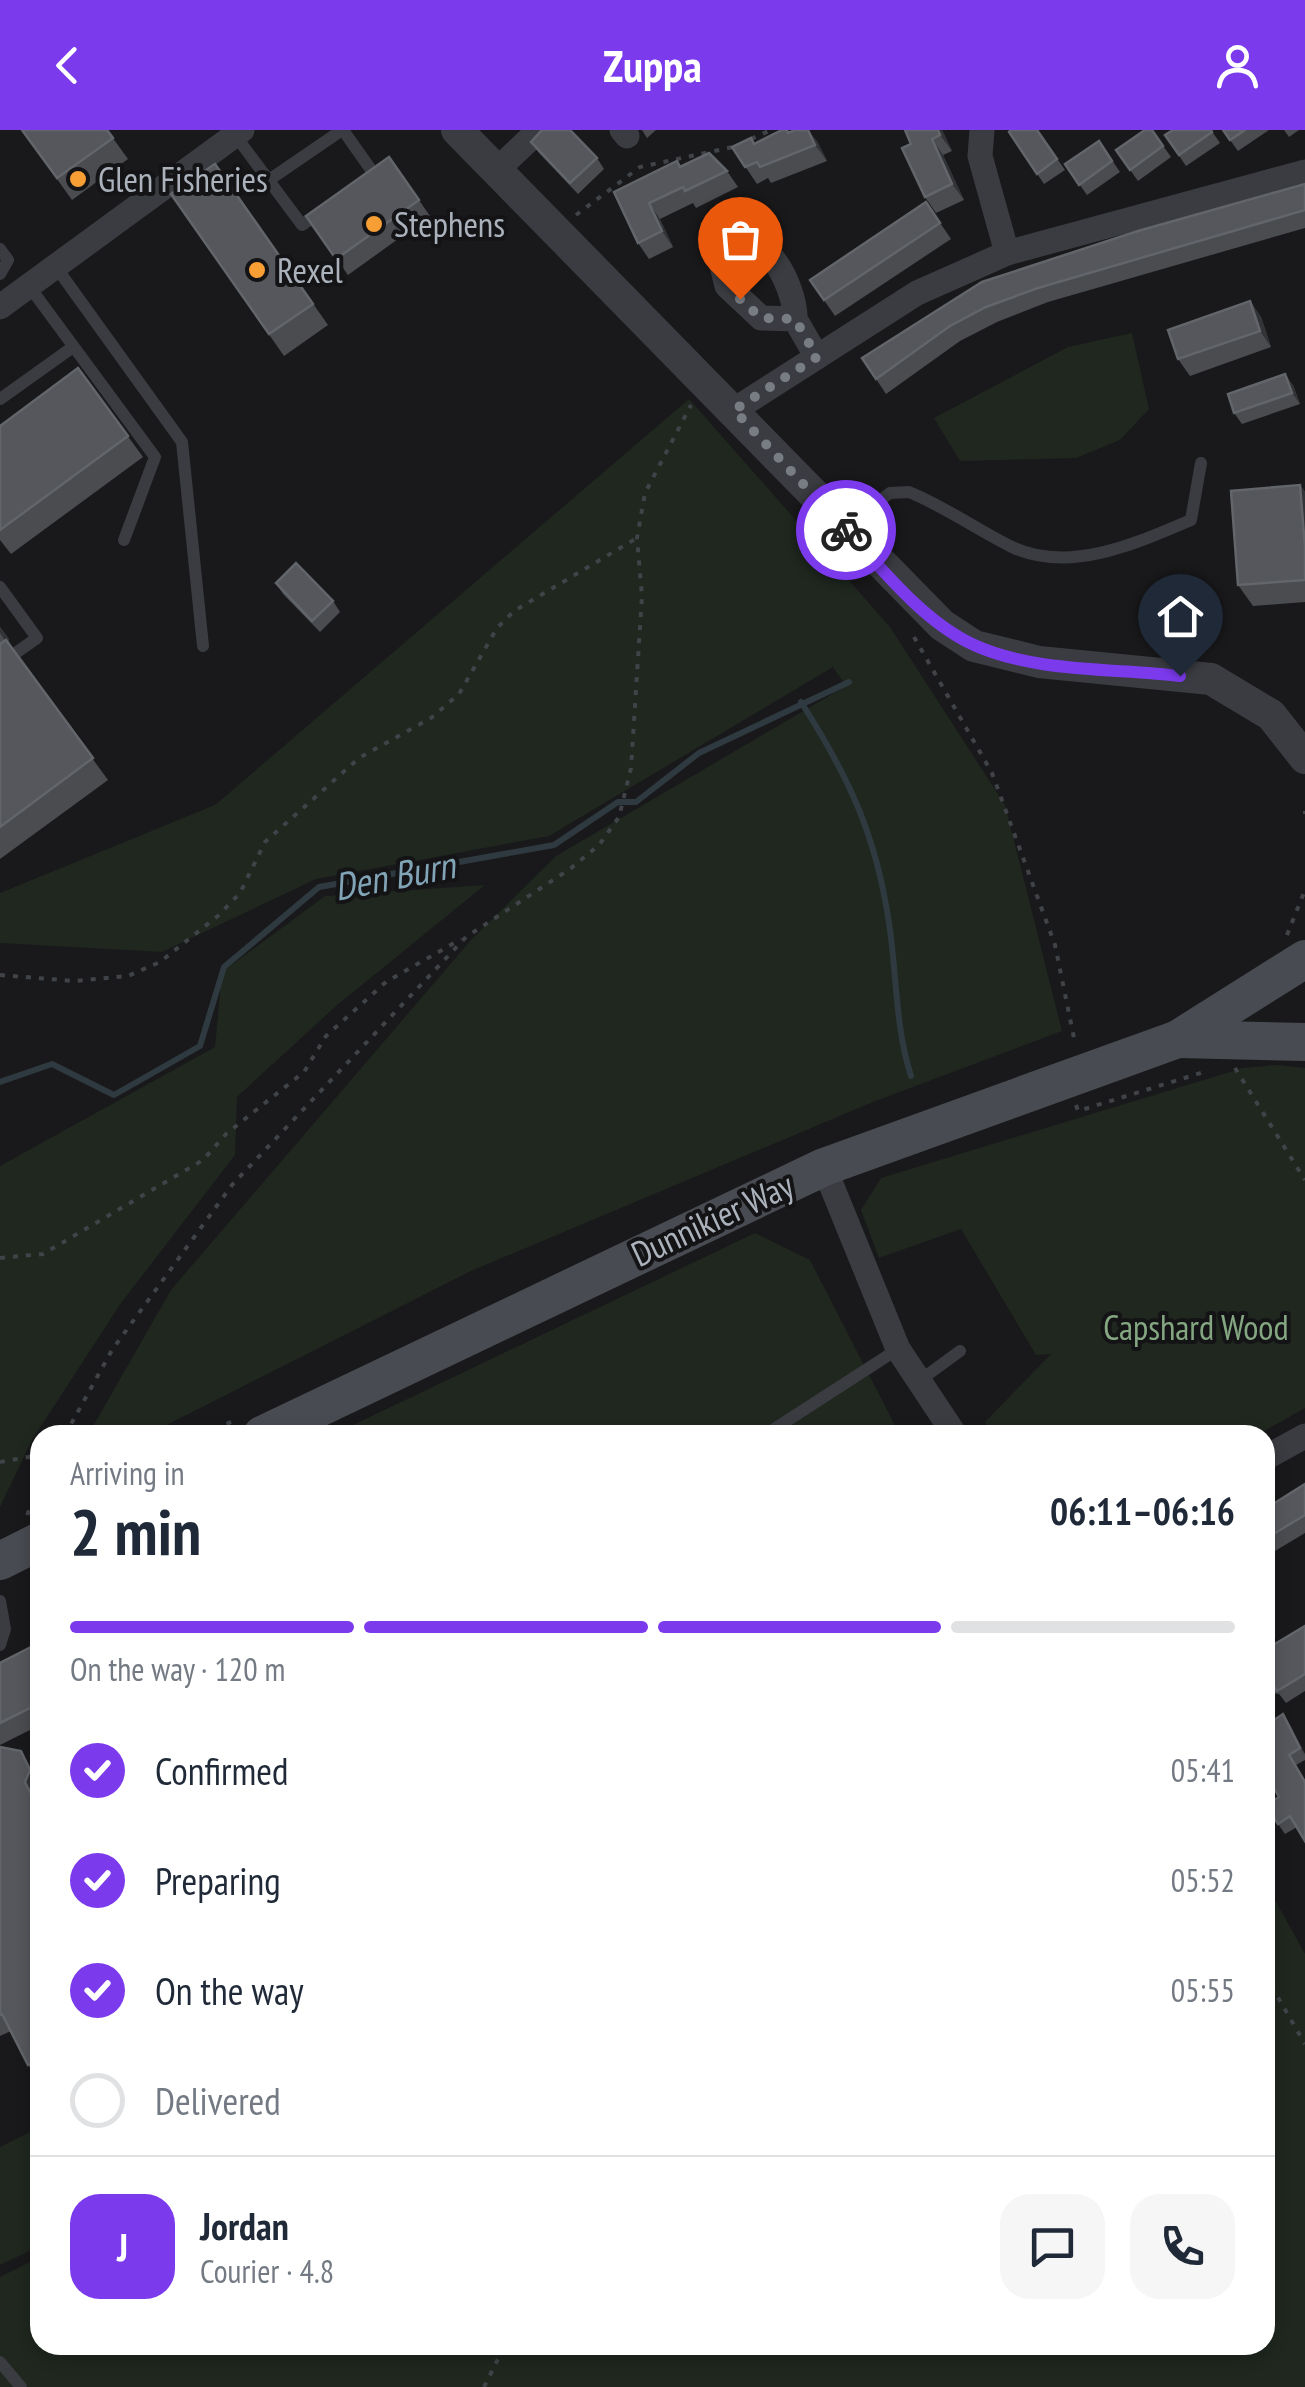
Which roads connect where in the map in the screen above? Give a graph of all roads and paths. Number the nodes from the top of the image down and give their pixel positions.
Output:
1 (342, 130) edge
2 (458, 130) edge
3 (539, 130) edge
4 (771, 130) edge
5 (982, 130) edge
6 (238, 132) edge
7 (497, 170) junction
8 (1305, 172) edge
9 (269, 180) junction
10 (345, 194) edge
11 (330, 204) edge
12 (556, 230) junction
13 (0, 249) edge
14 (1006, 253) junction
15 (56, 266) junction
16 (0, 274) edge
17 (28, 286) junction
18 (0, 307) edge
19 (795, 319) dead end
20 (74, 347) junction
21 (817, 357) junction
22 (702, 377) junction
23 (0, 399) edge
24 (734, 410) junction
25 (1201, 463) dead end
26 (844, 527) junction
27 (637, 538) junction
28 (124, 540) dead end
29 (0, 587) edge
30 (913, 635) dead end
31 (203, 646) dead end
32 (0, 664) edge
33 (1305, 758) edge
34 (466, 937) junction
35 (1305, 959) edge
36 (0, 975) edge
37 (1178, 1040) junction
38 (1305, 1042) edge
39 (1241, 1062) dead end
40 (1072, 1065) junction
41 (1218, 1068) dead end
42 (824, 1167) junction
43 (1305, 1180) edge
44 (0, 1258) edge
45 (898, 1349) junction
46 (960, 1351) dead end
47 (919, 1381) junction
48 (70, 1425) edge
49 (283, 1425) edge
50 (780, 1425) edge
51 (948, 1425) edge
52 (1305, 1436) edge
53 (1275, 1452) edge
54 (30, 1458) edge
55 (0, 1462) edge
56 (30, 1534) edge
57 (0, 1561) edge
58 (0, 1601) edge
59 (0, 1645) edge
60 (1275, 1992) edge
61 (1305, 2044) edge
62 (500, 2355) edge
63 (0, 2362) edge
64 (21, 2387) edge
65 (484, 2387) edge

1 - 9 lane
1 - 10 lane
2 - 7 street
3 - 7 street
4 - 12 path
5 - 14 street
6 - 9 lane
6 - 15 street
7 - 12 street
8 - 14 street
9 - 11 lane
12 - 22 street
13 - 16 lane
14 - 21 street
15 - 17 street
15 - 31 lane
17 - 18 street
17 - 20 lane
19 - 21 street
20 - 23 lane
20 - 28 lane
21 - 24 street
22 - 24 street
22 - 27 path
24 - 26 street
25 - 26 lane
26 - 33 street
27 - 34 path
27 - 36 path
29 - 32 lane
30 - 40 path
34 - 44 path
34 - 48 path
35 - 37 main road, Dunnikier Way
37 - 38 main road, Dunnikier Way
37 - 40 main road, Dunnikier Way
39 - 43 path
40 - 41 path
40 - 42 main road, Dunnikier Way
42 - 45 street
42 - 49 main road, Dunnikier Way
45 - 47 street
45 - 50 lane
46 - 47 lane
47 - 51 street
52 - 53 street
54 - 55 path
56 - 57 main road
58 - 59 lane
60 - 61 path
62 - 65 path
63 - 64 lane

